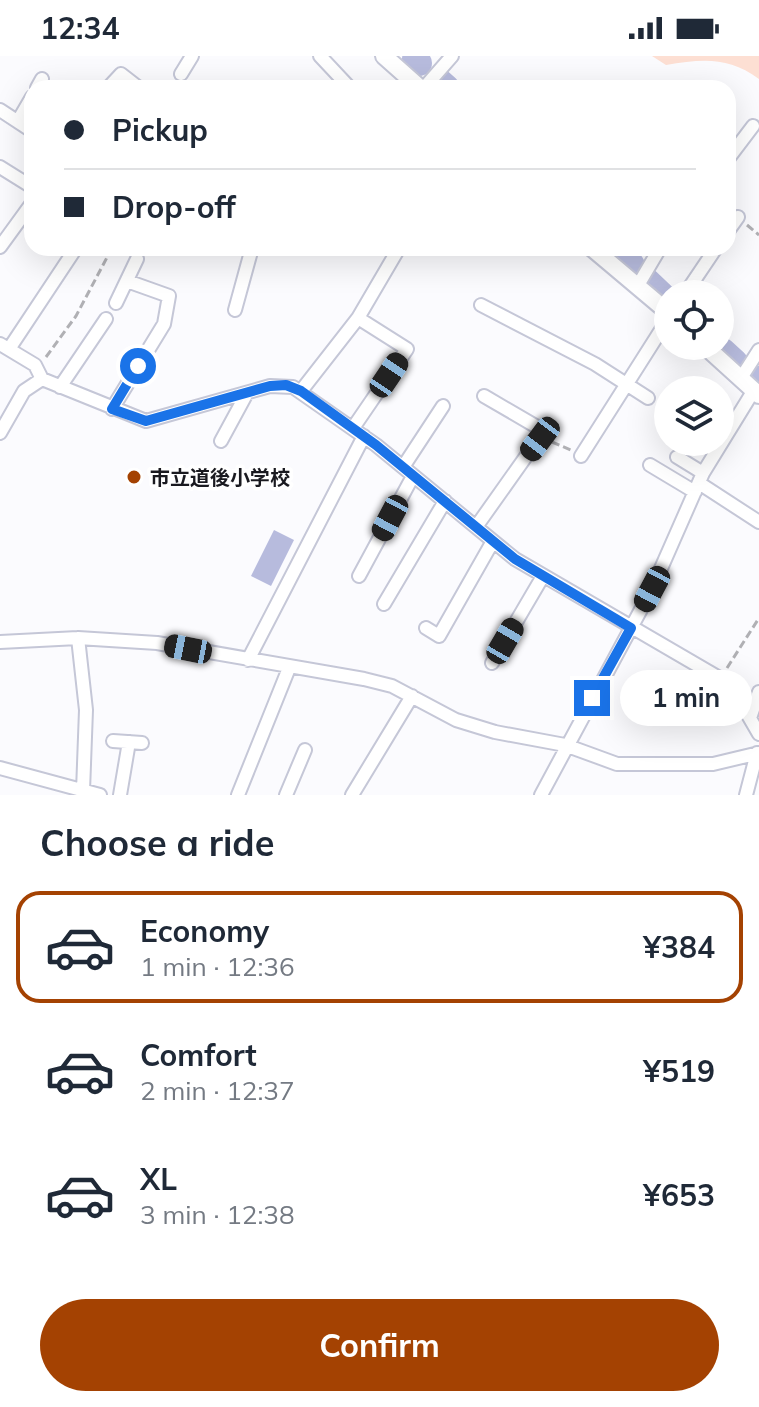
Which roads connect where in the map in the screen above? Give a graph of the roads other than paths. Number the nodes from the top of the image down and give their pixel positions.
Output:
1 (192, 56) edge
2 (320, 56) edge
3 (384, 56) edge
4 (452, 56) edge
5 (181, 74) dead end
6 (342, 80) edge
7 (412, 80) edge
8 (430, 80) edge
9 (0, 110) edge
10 (24, 111) edge
11 (18, 121) junction
12 (24, 125) edge
13 (736, 142) edge
14 (759, 143) edge
15 (0, 167) edge
16 (24, 182) edge
17 (24, 214) edge
18 (738, 217) dead end
19 (736, 220) edge
20 (0, 247) edge
21 (70, 256) edge
22 (250, 256) edge
23 (394, 256) edge
24 (601, 256) edge
25 (655, 256) edge
26 (711, 256) edge
27 (137, 259) dead end
28 (694, 280) edge
29 (127, 281) junction
30 (637, 287) junction
31 (654, 301) edge
32 (116, 303) dead end
33 (481, 305) dead end
34 (235, 310) dead end
35 (358, 318) junction
36 (106, 319) dead end
37 (98, 331) junction
38 (111, 338) dead end
39 (654, 341) edge
40 (4, 346) edge
41 (759, 350) edge
42 (721, 360) edge
43 (39, 374) junction
44 (741, 378) junction
45 (627, 384) junction
46 (60, 387) junction
47 (301, 391) junction
48 (247, 393) junction
49 (757, 393) edge
50 (484, 396) dead end
51 (648, 398) dead end
52 (443, 406) dead end
53 (112, 409) junction
54 (359, 432) junction
55 (0, 433) edge
56 (221, 441) dead end
57 (581, 456) road end
58 (677, 457) dead end
59 (650, 465) dead end
60 (408, 471) junction
61 (699, 482) junction
62 (445, 501) junction
63 (759, 522) edge
64 (476, 527) junction
65 (493, 541) junction
66 (359, 576) dead end
67 (543, 576) junction
68 (384, 604) dead end
69 (426, 628) dead end
70 (631, 628) junction
71 (78, 638) junction
72 (0, 642) edge
73 (248, 660) junction
74 (492, 663) dead end
75 (289, 668) junction
76 (759, 692) edge
77 (412, 696) junction
78 (750, 718) junction
79 (759, 734) edge
80 (113, 741) dead end
81 (565, 745) junction
82 (305, 750) dead end
83 (758, 753) edge
84 (0, 768) edge
85 (83, 791) junction
86 (100, 795) edge
87 (120, 795) edge
88 (238, 795) edge
89 (286, 795) edge
90 (352, 795) edge
91 (541, 795) edge
92 (746, 795) edge

1 - 5 street
2 - 6 street
3 - 7 main road
4 - 8 street
9 - 11 street
10 - 11 street
11 - 12 street
13 - 14 street
15 - 16 street
17 - 20 street
18 - 19 street
21 - 40 street
22 - 34 street
23 - 35 street
24 - 30 main road
25 - 30 street
26 - 28 street
27 - 29 street
29 - 32 street
29 - 53 street
30 - 31 main road
33 - 45 street
35 - 47 street
35 - 54 street
36 - 37 street
37 - 38 street
37 - 46 street
39 - 45 street
40 - 43 street
41 - 44 street
42 - 44 main road
43 - 46 street
43 - 55 street
44 - 49 main road
45 - 51 street
45 - 57 street
46 - 53 street
47 - 48 street
47 - 54 street
48 - 53 street
48 - 56 street
49 - 61 street
50 - 64 street
52 - 60 street
54 - 60 street
54 - 73 street
58 - 61 street
59 - 61 street
60 - 62 street
60 - 66 street
61 - 63 street
61 - 70 street
62 - 64 street
62 - 68 street
64 - 65 street
65 - 67 street
65 - 69 street
67 - 70 street
67 - 74 street
70 - 78 street
70 - 81 street
71 - 72 street
71 - 73 street
71 - 85 street
73 - 75 street
75 - 77 street
75 - 88 street
76 - 78 street
77 - 81 street
77 - 90 street
78 - 79 street
80 - 87 street
81 - 83 street
81 - 91 street
82 - 89 street
83 - 92 street
84 - 85 street
85 - 86 street

